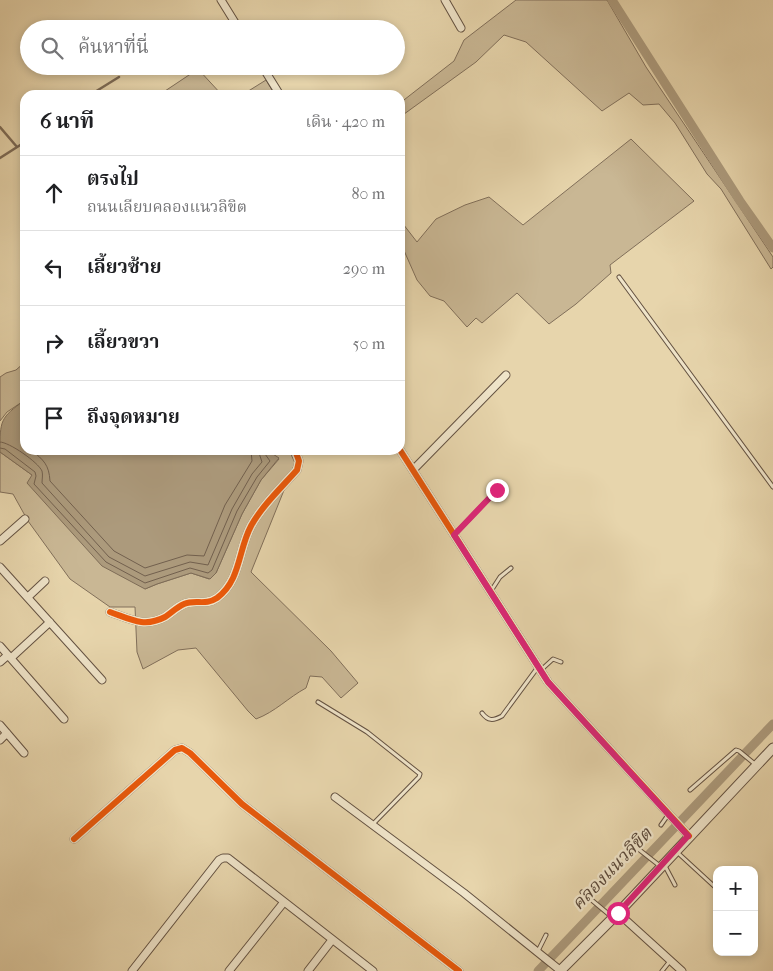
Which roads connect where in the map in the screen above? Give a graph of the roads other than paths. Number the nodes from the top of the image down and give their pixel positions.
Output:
1 (221, 0) edge
2 (445, 0) edge
3 (233, 20) edge
4 (461, 28) dead end
5 (268, 75) edge
6 (277, 90) edge
7 (620, 277) dead end
8 (506, 374) dead end
9 (297, 455) edge
10 (403, 455) edge
11 (413, 470) junction
12 (773, 487) edge
13 (497, 490) dead end
14 (25, 520) dead end
15 (454, 535) junction
16 (0, 542) edge
17 (0, 567) edge
18 (511, 568) dead end
19 (45, 581) dead end
20 (491, 592) junction
21 (28, 597) junction
22 (110, 612) dead end
23 (50, 622) junction
24 (0, 646) edge
25 (9, 656) junction
26 (0, 662) edge
27 (561, 662) dead end
28 (541, 668) junction
29 (102, 680) dead end
30 (318, 702) dead end
31 (482, 713) dead end
32 (64, 719) dead end
33 (0, 725) edge
34 (7, 733) junction
35 (0, 740) edge
36 (773, 748) edge
37 (24, 753) dead end
38 (753, 763) junction
39 (690, 790) dead end
40 (335, 797) dead end
41 (670, 816) junction
42 (372, 824) junction
43 (661, 825) dead end
44 (685, 833) junction
45 (74, 839) dead end
46 (637, 848) dead end
47 (675, 851) junction
48 (659, 864) junction
49 (713, 884) edge
50 (675, 885) dead end
51 (582, 892) dead end
52 (284, 902) junction
53 (613, 914) junction
54 (546, 935) dead end
55 (332, 940) junction
56 (540, 953) junction
57 (671, 960) junction
58 (559, 969) edge
59 (132, 971) edge
60 (229, 971) edge
61 (308, 971) edge
62 (373, 971) edge
63 (458, 971) edge
64 (662, 971) edge
65 (682, 971) edge

1 - 3 street
2 - 4 street
5 - 6 street
7 - 12 lane
8 - 11 street
9 - 22 street
10 - 11 street
11 - 15 street
13 - 15 lane
14 - 16 street
15 - 20 street
17 - 21 street
18 - 20 lane
19 - 21 street
20 - 28 street
21 - 23 street
23 - 25 street
23 - 29 street
24 - 25 street
25 - 26 street
25 - 32 street
27 - 28 lane
28 - 31 lane
28 - 41 street
30 - 42 lane
33 - 34 street
34 - 35 street
34 - 37 street
36 - 38 street
38 - 39 lane
38 - 44 street
40 - 42 street
41 - 43 lane
41 - 44 street
42 - 56 street
44 - 47 street
45 - 63 street
46 - 48 lane
47 - 48 street
47 - 49 lane
48 - 50 lane
48 - 53 street
51 - 53 lane
52 - 55 street
52 - 59 street
52 - 60 street
53 - 57 street
53 - 58 street
54 - 56 lane
55 - 61 street
55 - 62 street
56 - 58 street
57 - 64 lane
57 - 65 street

